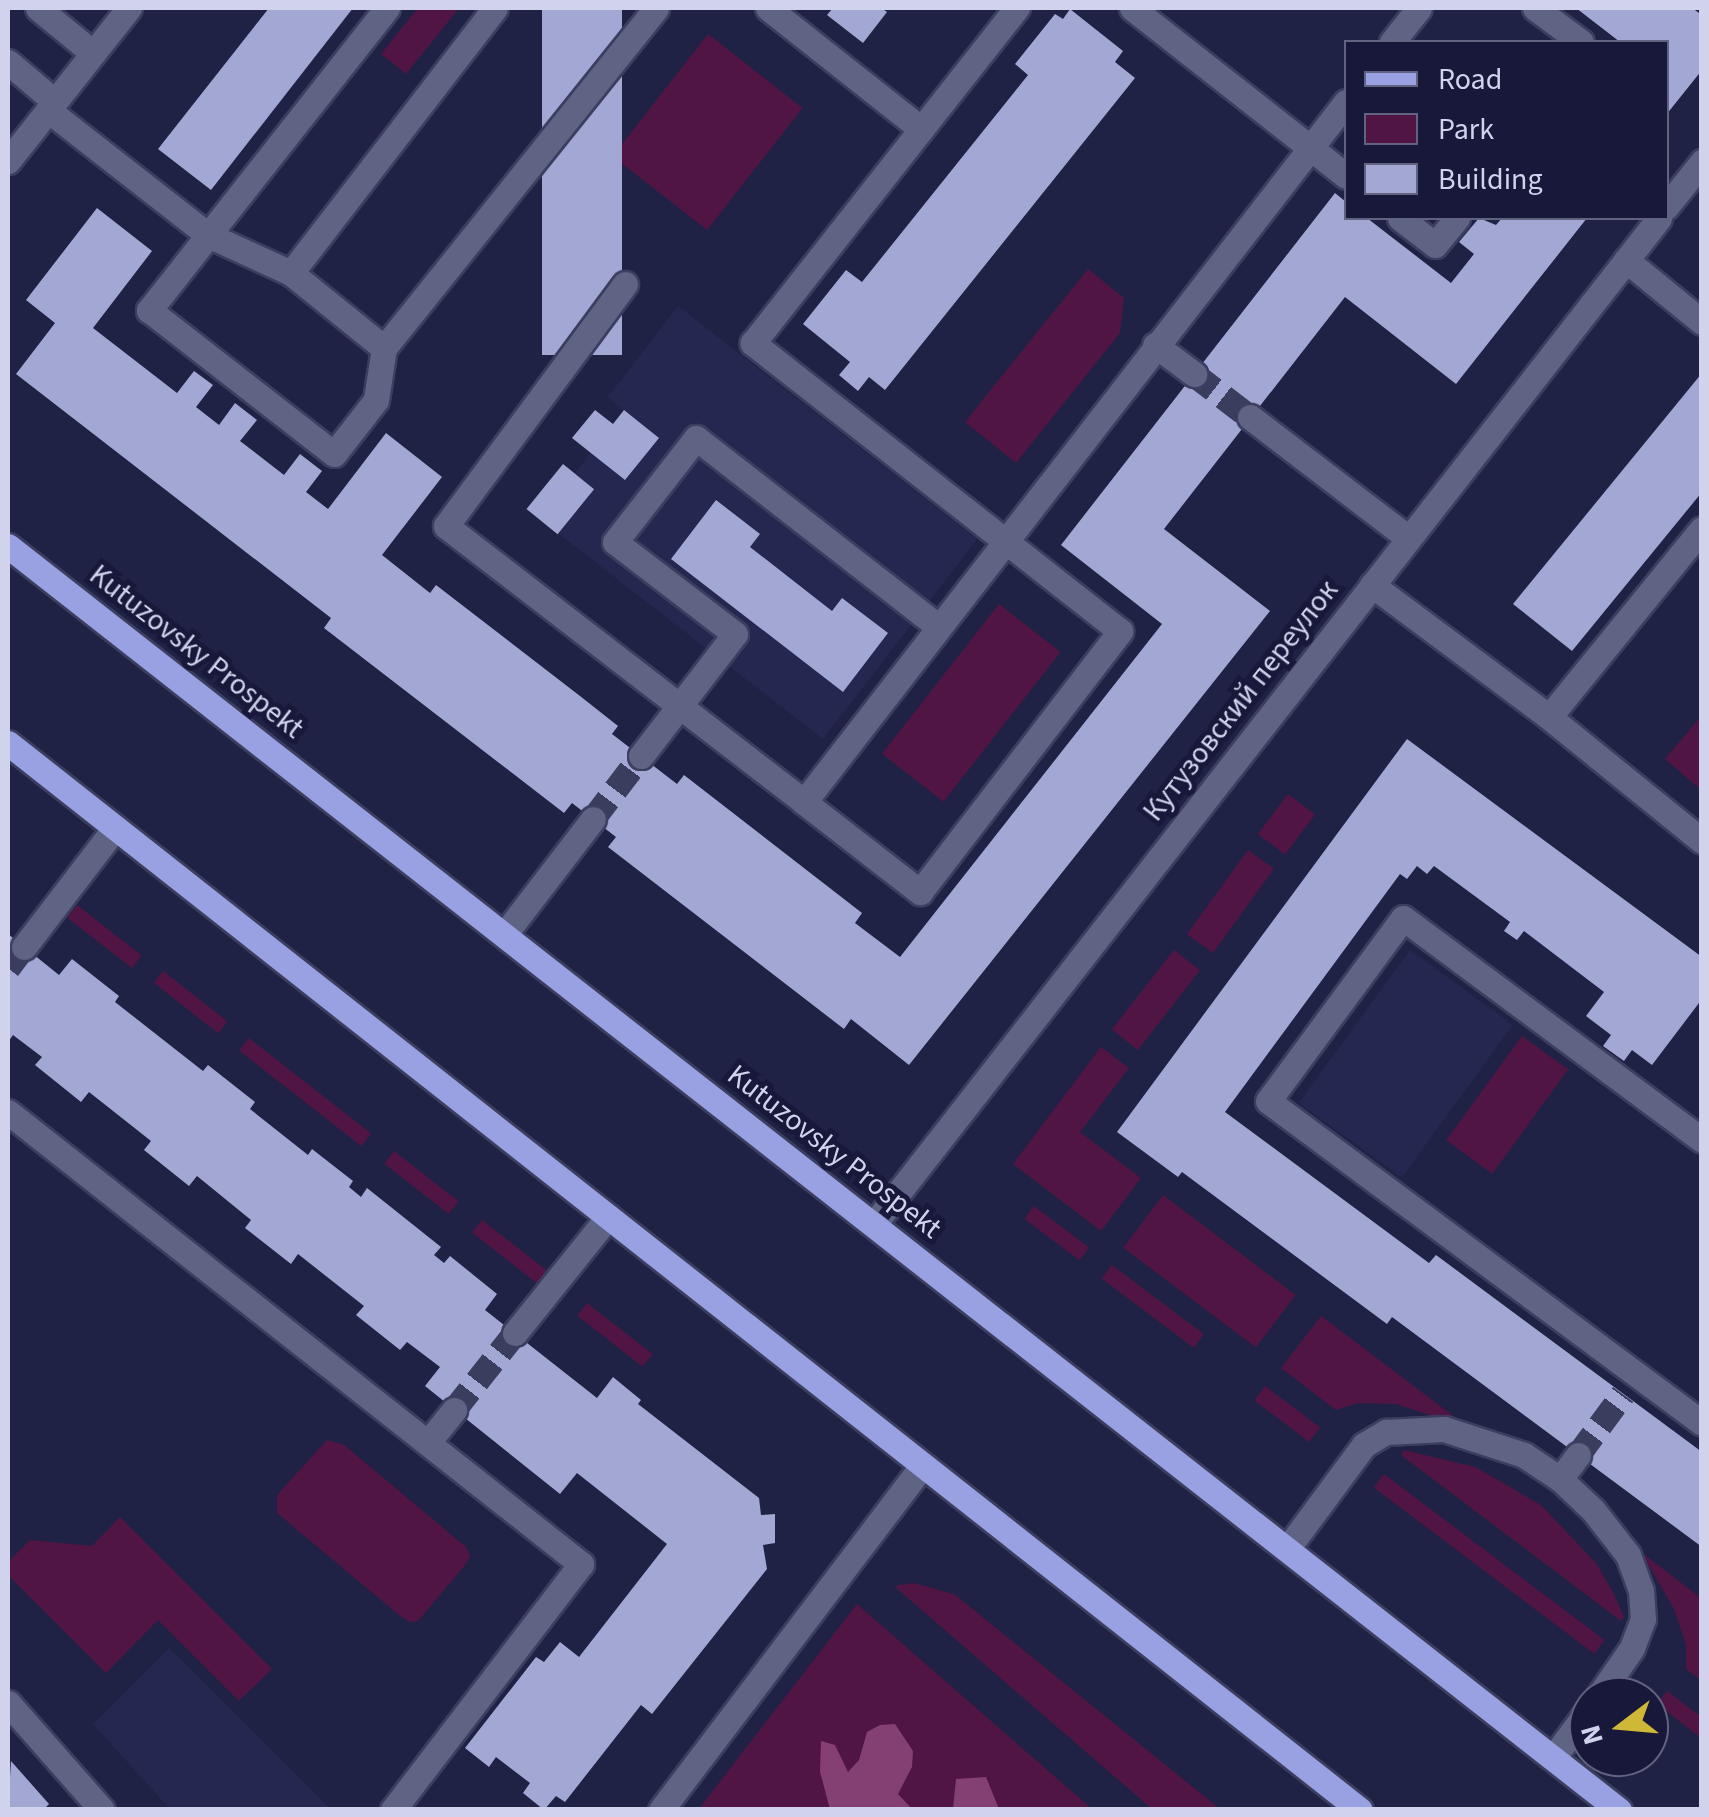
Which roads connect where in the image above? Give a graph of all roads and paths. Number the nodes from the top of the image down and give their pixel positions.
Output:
1 (38, 8) edge
2 (129, 8) edge
3 (387, 8) edge
4 (494, 8) edge
5 (656, 8) edge
6 (768, 8) edge
7 (1016, 8) edge
8 (1132, 8) edge
9 (1419, 8) edge
10 (1536, 8) edge
11 (1394, 40) edge
12 (1578, 40) edge
13 (93, 53) junction
14 (8, 62) edge
15 (1344, 105) edge
16 (51, 106) junction
17 (921, 129) junction
18 (1310, 148) junction
19 (8, 161) edge
20 (1702, 162) edge
21 (1344, 174) edge
22 (1669, 203) edge
23 (1403, 220) edge
24 (1455, 220) edge
25 (1656, 220) edge
26 (208, 235) junction
27 (1626, 260) junction
28 (290, 273) junction
29 (625, 284) dead end
30 (1702, 322) edge
31 (1155, 344) junction
32 (384, 348) junction
33 (1194, 374) tunnel mouth
34 (1250, 417) tunnel mouth
35 (1702, 529) edge
36 (1408, 538) junction
37 (1004, 542) junction
38 (8, 546) edge
39 (1372, 585) junction
40 (939, 627) junction
41 (680, 706) junction
42 (1549, 717) junction
43 (8, 743) edge
44 (641, 756) tunnel mouth
45 (804, 802) junction
46 (593, 819) tunnel mouth
47 (116, 828) junction
48 (1702, 841) edge
49 (504, 935) junction
50 (24, 947) tunnel mouth
51 (8, 1112) edge
52 (1702, 1140) edge
53 (608, 1217) junction
54 (874, 1224) junction
55 (515, 1334) tunnel mouth
56 (454, 1410) tunnel mouth
57 (1702, 1423) edge
58 (429, 1441) junction
59 (1578, 1455) tunnel mouth
60 (922, 1466) junction
61 (1560, 1479) junction
62 (1287, 1549) junction
63 (1612, 1677) edge
64 (8, 1703) edge
65 (1569, 1737) edge
66 (1553, 1758) junction
67 (102, 1810) edge
68 (393, 1810) edge
69 (661, 1810) edge
70 (1360, 1810) edge
71 (1619, 1810) edge

1 - 13 street
2 - 13 street
3 - 26 street
4 - 28 street
5 - 32 street
6 - 17 street
7 - 17 street
8 - 18 street
9 - 11 street
10 - 12 street
13 - 16 street
14 - 16 street
15 - 18 street
16 - 19 street
16 - 26 street
17 - 37 street
18 - 21 street
18 - 31 street
20 - 22 street
23 - 24 street
25 - 27 street, Кутузовский переулок
26 - 28 street
26 - 32 street
27 - 30 street
27 - 36 street, Кутузовский переулок
28 - 32 street
29 - 41 street
31 - 33 street
31 - 37 street
34 - 36 street
35 - 42 street
36 - 39 street, Кутузовский переулок
37 - 40 street
37 - 45 street
38 - 49 main road, Kutuzovsky Prospekt
39 - 42 street
39 - 54 street, Кутузовский переулок
40 - 41 street
40 - 45 street
41 - 44 street
41 - 45 street
42 - 48 street
43 - 47 main road
46 - 49 street
47 - 50 street
47 - 53 main road
49 - 54 main road, Kutuzovsky Prospekt
51 - 58 street
52 - 57 street
53 - 55 street
53 - 60 main road
54 - 62 main road, Kutuzovsky Prospekt
56 - 58 street
58 - 68 street
59 - 61 street
60 - 69 street
60 - 70 main road
61 - 62 street
61 - 63 street
62 - 66 main road, Kutuzovsky Prospekt
64 - 67 street
65 - 66 street
66 - 71 main road, Kutuzovsky Prospekt

